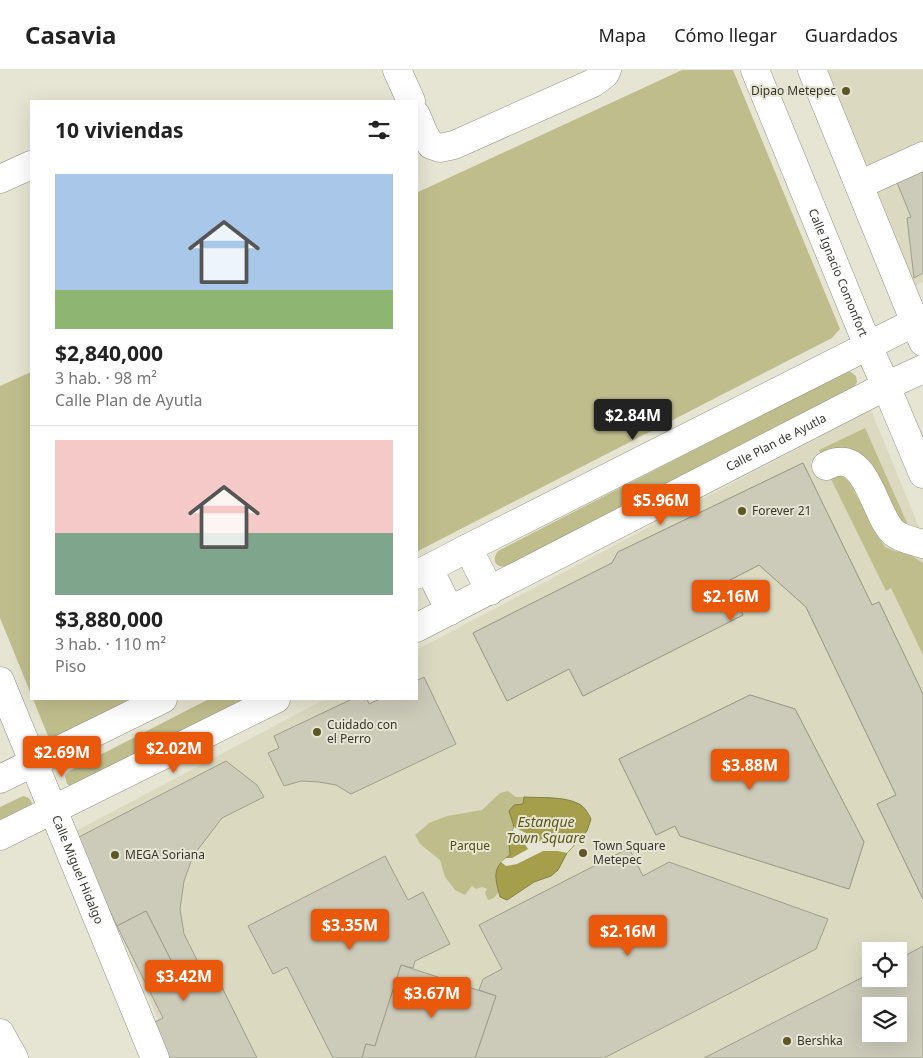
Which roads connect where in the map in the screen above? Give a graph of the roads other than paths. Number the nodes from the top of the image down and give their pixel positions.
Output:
1 (397, 70) edge
2 (606, 70) edge
3 (755, 70) edge
4 (812, 70) edge
5 (410, 100) edge
6 (418, 120) edge
7 (923, 156) edge
8 (30, 165) edge
9 (0, 179) edge
10 (859, 185) junction
11 (920, 327) edge
12 (868, 346) junction
13 (923, 368) edge
14 (886, 386) junction
15 (826, 466) dead end
16 (923, 474) edge
17 (923, 544) edge
18 (468, 548) junction
19 (422, 572) edge
20 (490, 591) junction
21 (450, 611) junction
22 (418, 627) edge
23 (0, 681) edge
24 (161, 700) edge
25 (274, 700) edge
26 (33, 762) junction
27 (0, 779) edge
28 (53, 810) junction
29 (0, 836) edge
30 (0, 1033) edge
31 (14, 1058) edge
32 (155, 1058) edge

1 - 5 street
2 - 6 street
3 - 12 street, Calle Ignacio Comonfort
4 - 10 street
7 - 10 street
8 - 9 street
10 - 11 street
11 - 12 street
12 - 14 street, Calle Ignacio Comonfort
12 - 18 street
13 - 14 street, Calle Plan de Ayutla
14 - 16 street, Calle Ignacio Comonfort
14 - 20 street, Calle Plan de Ayutla
15 - 17 street
18 - 19 street
18 - 20 street
19 - 21 street
20 - 21 street, Calle Plan de Ayutla
21 - 22 street, Calle Plan de Ayutla
23 - 26 street, Calle Miguel Hidalgo
24 - 26 street
25 - 28 street
26 - 27 street
26 - 28 street, Calle Miguel Hidalgo
28 - 29 street
28 - 32 street, Calle Miguel Hidalgo
30 - 31 street

